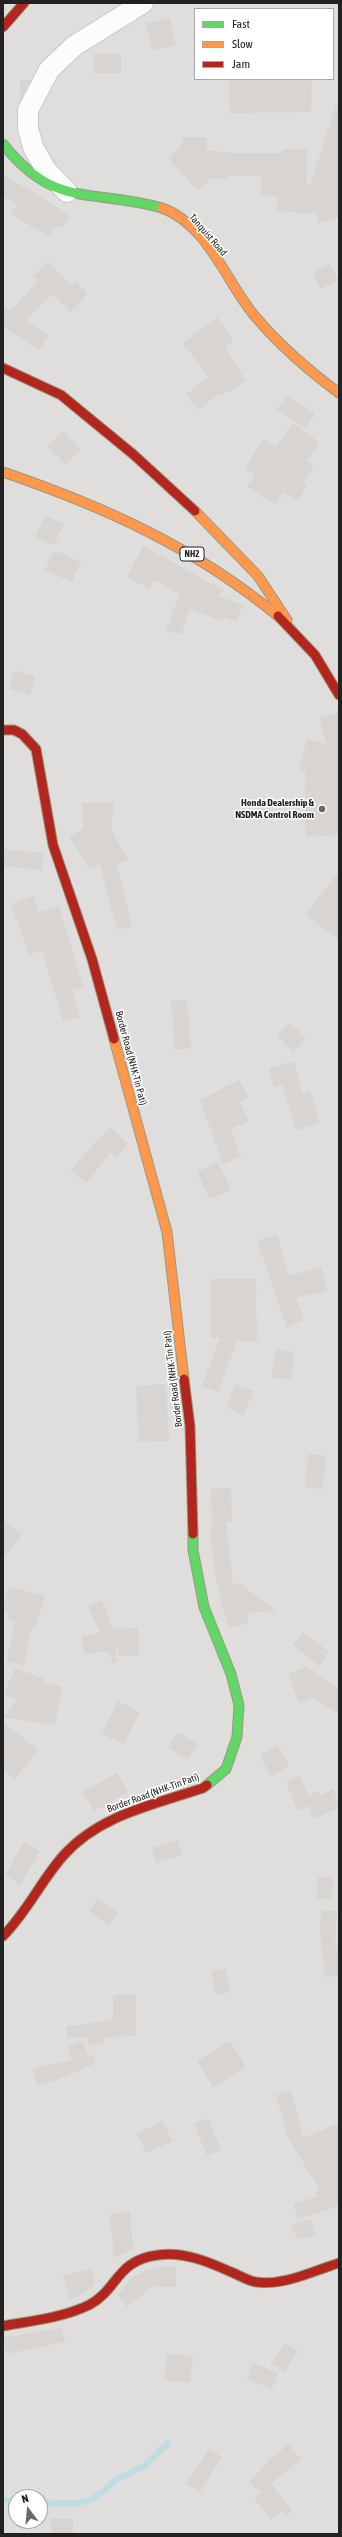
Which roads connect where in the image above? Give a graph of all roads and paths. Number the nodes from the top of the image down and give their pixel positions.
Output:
1 (24, 3) edge
2 (144, 3) edge
3 (3, 27) edge
4 (3, 144) edge
5 (67, 192) junction
6 (3, 368) edge
7 (339, 393) edge
8 (3, 472) edge
9 (290, 624) junction
10 (339, 695) edge
11 (3, 730) edge
12 (3, 1936) edge
13 (339, 2263) edge
14 (3, 2326) edge

1 - 3 main road
2 - 5 street
4 - 5 main road, Tanquist Road
5 - 7 main road, Tanquist Road
6 - 9 main road
8 - 9 main road, NH2
9 - 10 main road, NH2
11 - 12 main road, Border Road (NHK-Tin Pati)
13 - 14 main road

